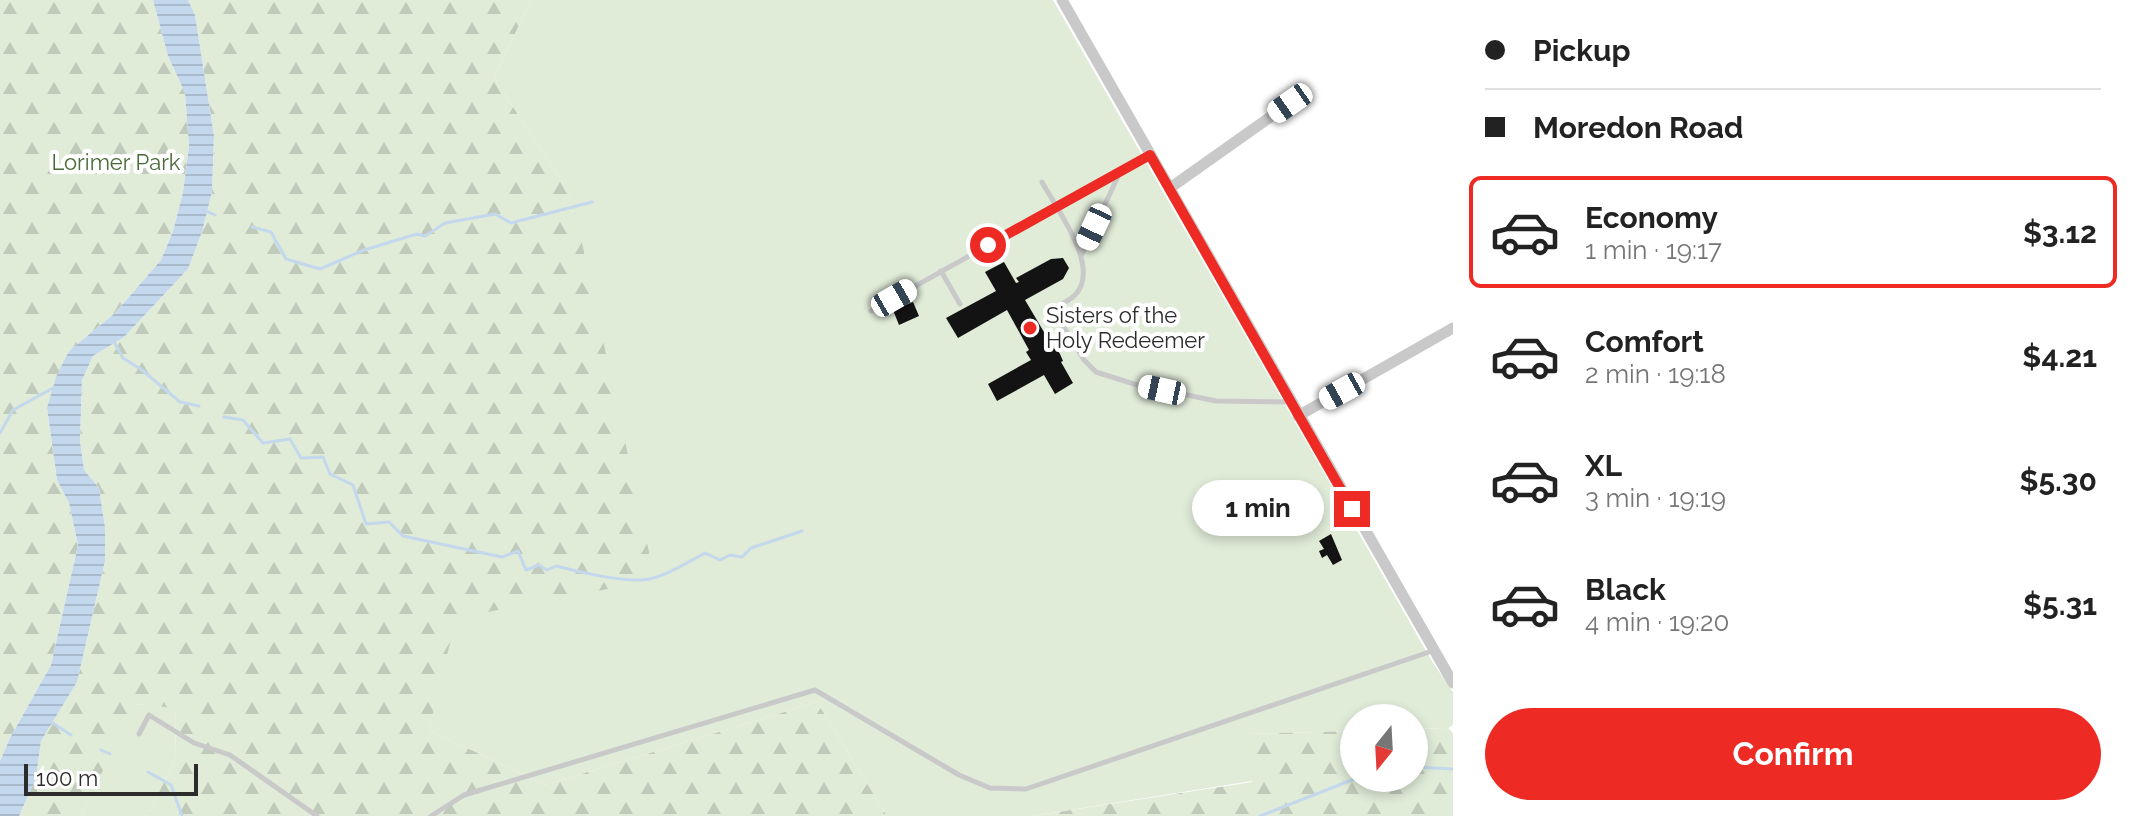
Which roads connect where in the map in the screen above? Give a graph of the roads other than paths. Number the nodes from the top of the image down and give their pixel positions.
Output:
1 (1062, 0) edge
2 (1290, 103) dead end
3 (1150, 155) junction
4 (1120, 171) junction
5 (1042, 182) dead end
6 (1170, 188) junction
7 (1056, 207) junction
8 (1082, 254) junction
9 (941, 271) junction
10 (960, 304) dead end
11 (871, 311) dead end
12 (1453, 328) edge
13 (1291, 402) junction
14 (1298, 416) junction
15 (1433, 651) junction
16 (1453, 683) edge
17 (139, 734) dead end
18 (317, 816) edge
19 (431, 816) edge

1 - 3 street
2 - 6 street
3 - 4 lane
3 - 6 street
4 - 7 lane
4 - 8 lane
5 - 7 lane
6 - 13 street
7 - 8 lane
7 - 9 lane
8 - 13 lane
9 - 10 lane
9 - 11 lane
12 - 14 street
13 - 14 street
14 - 15 street
15 - 16 street
15 - 19 lane
17 - 18 lane

